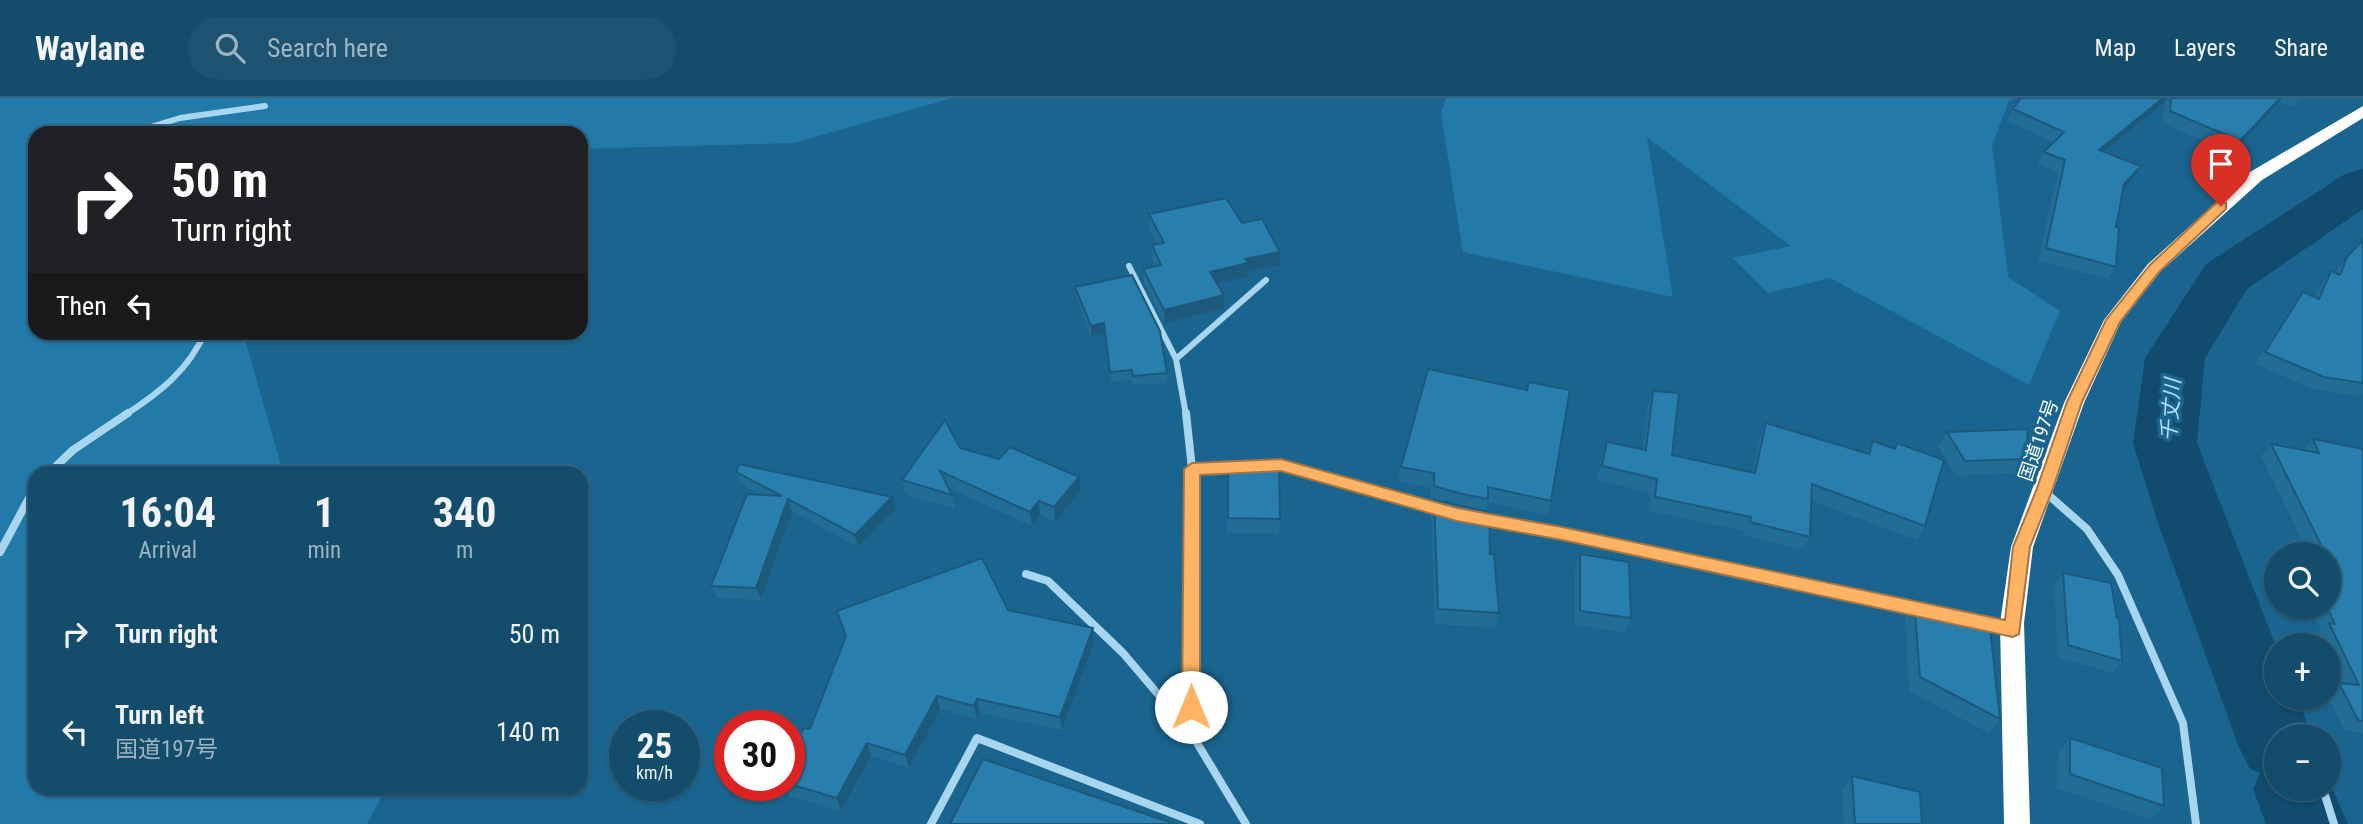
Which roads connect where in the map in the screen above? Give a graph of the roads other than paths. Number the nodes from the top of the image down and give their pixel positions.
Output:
1 (265, 106) dead end
2 (2363, 111) edge
3 (147, 126) edge
4 (1129, 266) dead end
5 (1266, 280) dead end
6 (203, 340) edge
7 (1176, 359) junction
8 (56, 466) edge
9 (1268, 466) edge
10 (1243, 467) edge
11 (1192, 469) junction
12 (2044, 491) junction
13 (28, 500) edge
14 (1444, 511) edge
15 (1470, 517) edge
16 (0, 552) edge
17 (1026, 574) dead end
18 (1935, 612) edge
19 (1974, 621) edge
20 (2013, 629) junction
21 (1191, 733) junction
22 (2327, 801) edge
23 (930, 824) edge
24 (1200, 824) edge
25 (1246, 824) edge
26 (2017, 824) edge
27 (2196, 824) edge
28 (2334, 824) edge

1 - 3 street
2 - 12 highway, 国道197号
4 - 7 street
5 - 7 street
6 - 8 street
7 - 11 street
9 - 14 street
10 - 11 street
11 - 21 street
12 - 20 highway, 国道197号
12 - 27 street
13 - 16 street
15 - 18 street
17 - 21 street
19 - 20 street
20 - 26 highway, 国道197号
21 - 25 street
22 - 28 street
23 - 24 street

